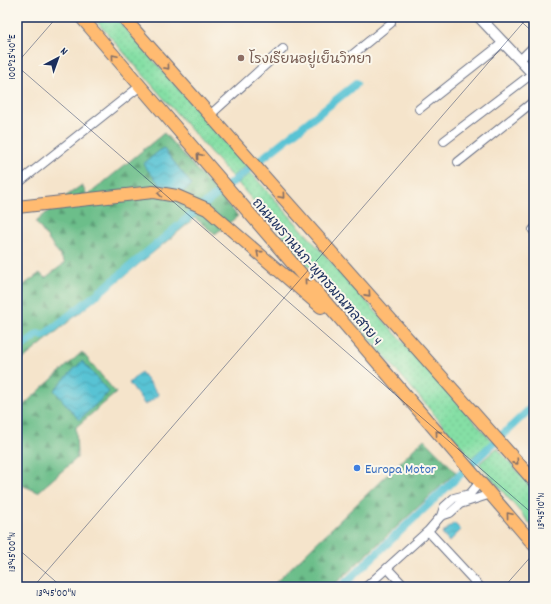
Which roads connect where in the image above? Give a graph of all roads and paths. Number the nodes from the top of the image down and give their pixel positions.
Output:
1 (81, 17) edge
2 (123, 17) edge
3 (135, 17) edge
4 (391, 17) edge
5 (479, 17) edge
6 (504, 42) junction
7 (534, 46) edge
8 (152, 49) junction
9 (283, 49) dead end
10 (352, 55) dead end
11 (520, 60) junction
12 (533, 74) edge
13 (139, 87) junction
14 (534, 101) edge
15 (419, 109) dead end
16 (210, 115) junction
17 (444, 141) dead end
18 (458, 162) dead end
19 (17, 184) edge
20 (17, 208) edge
21 (352, 334) junction
22 (480, 482) junction
23 (534, 482) edge
24 (491, 494) junction
25 (441, 516) junction
26 (428, 531) junction
27 (534, 544) edge
28 (387, 568) junction
29 (366, 587) edge
30 (405, 587) edge
31 (480, 587) edge

13 -> 1 main road, ถนนพรานนก-พุทธมณฑลสาย 4
2 - 8 main road, ถนนพรานนก-พุทธมณฑลสาย 4
3 - 8 main road
4 - 10 street
5 - 6 street
6 - 11 street
6 - 15 street
7 - 11 street
8 -> 16 main road, ถนนพรานนก-พุทธมณฑลสาย 4
9 - 16 street
11 - 12 street
12 - 17 street
13 - 19 street
21 -> 13 main road, ถนนพรานนก-พุทธมณฑลสาย 4
14 - 18 street
16 -> 23 main road, ถนนพรานนก-พุทธมณฑลสาย 4
21 -> 20 main road
22 -> 21 main road, ถนนพรานนก-พุทธมณฑลสาย 4
22 - 24 main road, ถนนพรานนก-พุทธมณฑลสาย 4
22 - 25 street
24 - 25 street
27 -> 24 main road, ถนนพรานนก-พุทธมณฑลสาย 4
25 - 26 street
26 - 28 street
26 - 31 street
28 - 29 street
28 - 30 street

